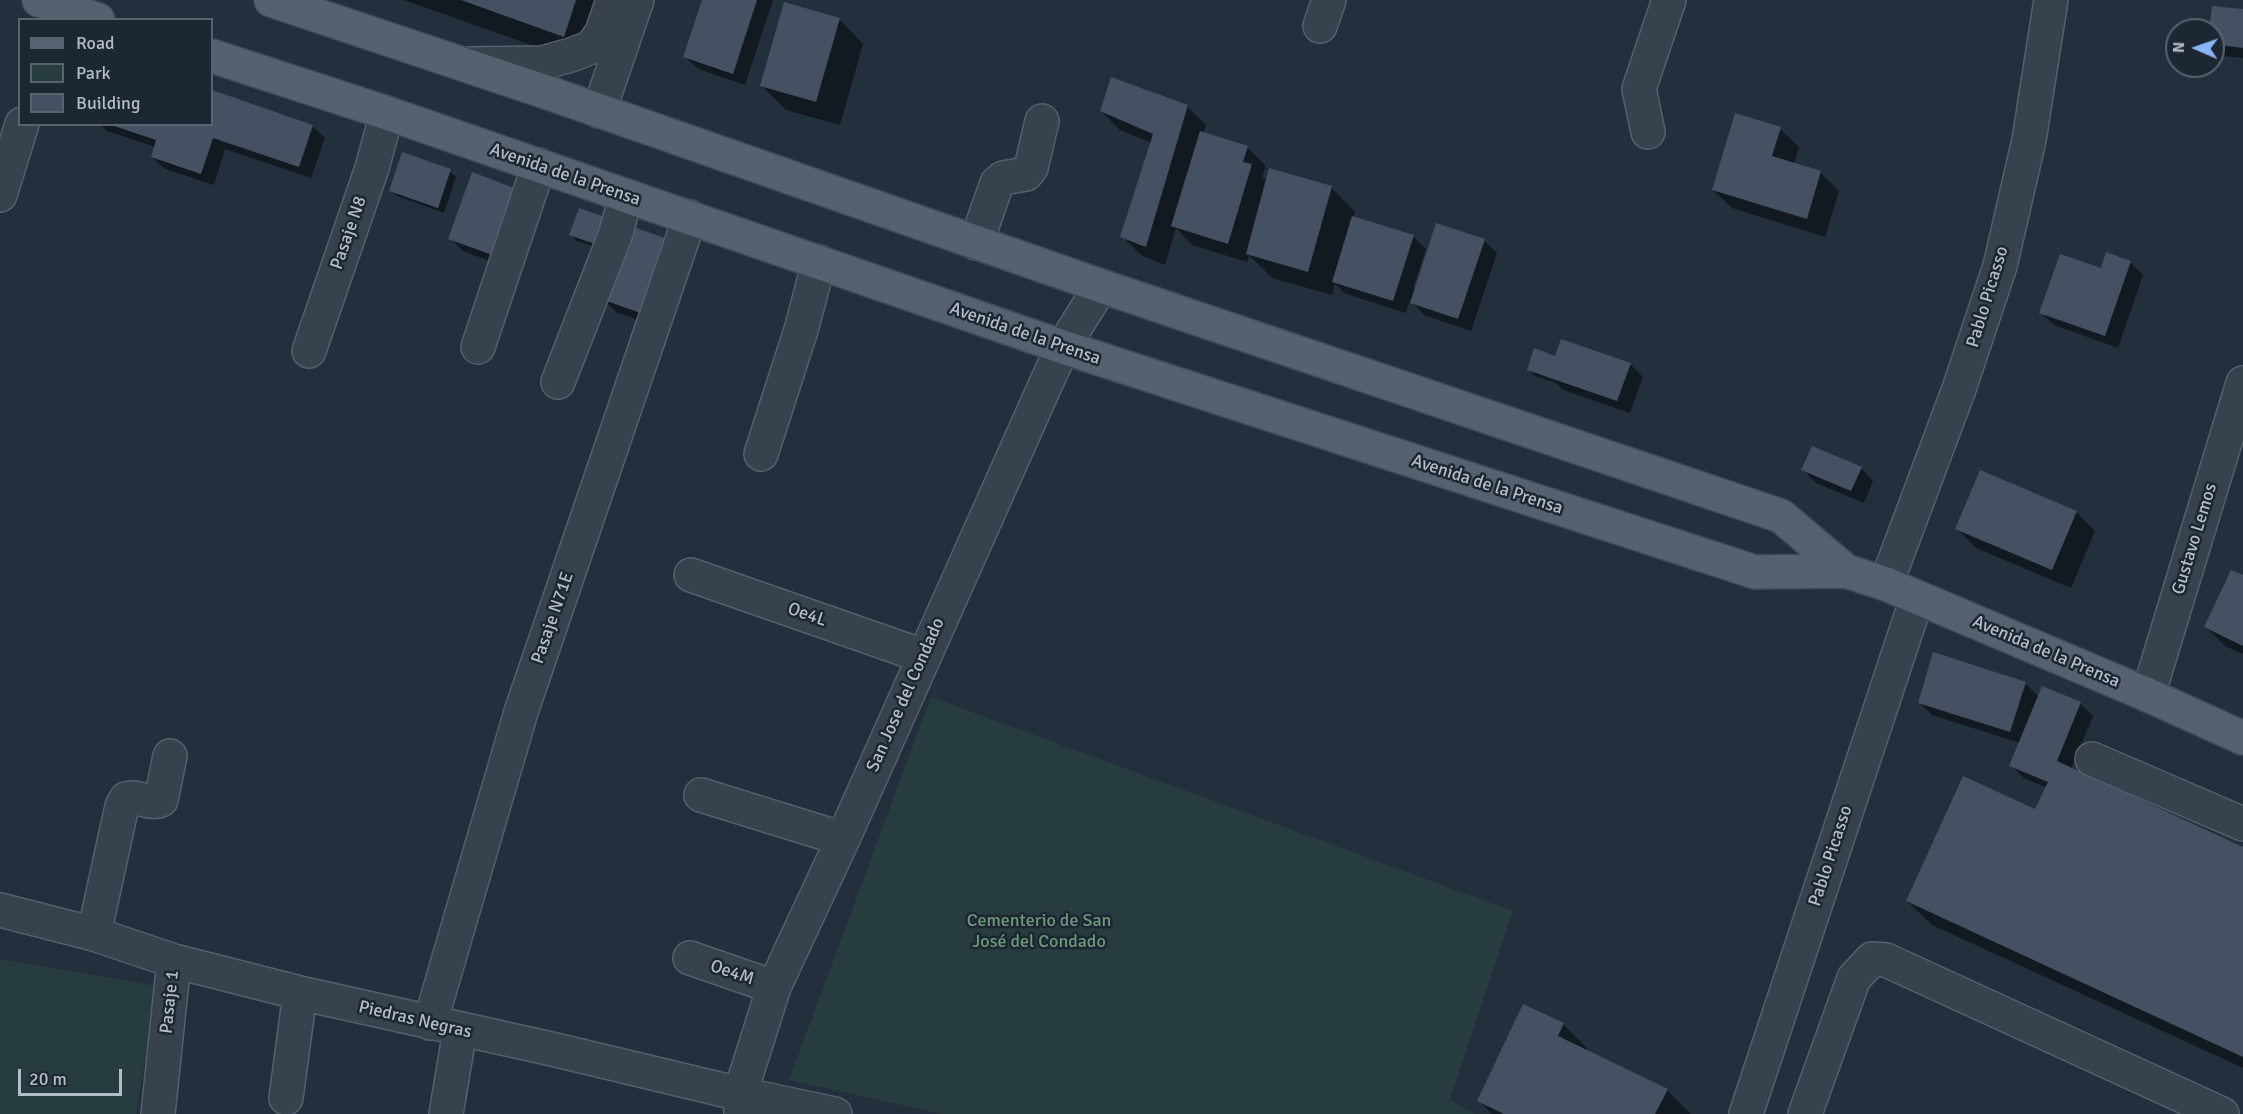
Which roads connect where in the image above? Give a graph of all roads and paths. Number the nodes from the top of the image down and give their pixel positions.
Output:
1 (271, 0) edge
2 (613, 0) edge
3 (637, 0) edge
4 (1669, 0) edge
5 (2051, 0) edge
6 (55, 6) edge
7 (93, 18) edge
8 (213, 56) edge
9 (462, 64) junction
10 (599, 111) junction
11 (387, 113) junction
12 (1042, 121) dead end
13 (21, 126) edge
14 (1648, 132) dead end
15 (539, 165) junction
16 (0, 195) edge
17 (626, 196) junction
18 (690, 218) junction
19 (976, 243) junction
20 (819, 262) junction
21 (1101, 286) junction
22 (478, 346) dead end
23 (1063, 347) junction
24 (309, 351) dead end
25 (558, 382) dead end
26 (2243, 383) edge
27 (761, 454) dead end
28 (1846, 571) junction
29 (691, 575) dead end
30 (1886, 584) junction
31 (1917, 597) junction
32 (923, 656) junction
33 (2148, 695) junction
34 (2243, 738) edge
35 (170, 756) dead end
36 (2092, 759) dead end
37 (701, 795) dead end
38 (2243, 824) edge
39 (843, 839) junction
40 (0, 910) edge
41 (94, 934) junction
42 (690, 958) dead end
43 (174, 961) junction
44 (774, 987) junction
45 (300, 993) junction
46 (445, 1027) junction
47 (286, 1098) dead end
48 (740, 1104) edge
49 (158, 1114) edge
50 (446, 1114) edge
51 (835, 1114) edge
52 (1746, 1114) edge
53 (1805, 1114) edge
54 (2222, 1114) edge

1 - 9 main road, Avenida de la Prensa
2 - 9 street
3 - 10 street
4 - 14 street
5 - 30 street, Pablo Picasso
6 - 7 main road
8 - 11 main road, Avenida de la Prensa
9 - 10 main road, Avenida de la Prensa
10 - 19 main road, Avenida de la Prensa
11 - 15 main road, Avenida de la Prensa
11 - 24 street, Pasaje N8
12 - 19 street
13 - 16 street
15 - 17 main road, Avenida de la Prensa
15 - 22 street
17 - 18 main road, Avenida de la Prensa
17 - 25 street
18 - 20 main road, Avenida de la Prensa
18 - 46 street, Pasaje N71E
19 - 21 main road, Avenida de la Prensa
20 - 23 main road, Avenida de la Prensa
20 - 27 street
21 - 23 street, San Jose del Condado
21 - 28 main road, Avenida de la Prensa
23 - 28 main road, Avenida de la Prensa
23 - 32 street, San Jose del Condado
26 - 33 street, Gustavo Lemos
28 - 30 main road, Avenida de la Prensa
29 - 32 street, Oe4L
30 - 31 main road, Avenida de la Prensa
31 - 33 main road, Avenida de la Prensa
31 - 52 street, Pablo Picasso
32 - 39 street, San Jose del Condado
33 - 34 main road, Avenida de la Prensa
35 - 41 street
36 - 38 street
37 - 39 street
39 - 44 street, San Jose del Condado
40 - 41 street, Piedras Negras
41 - 43 street, Piedras Negras
42 - 44 street, Oe4M
43 - 45 street, Piedras Negras
43 - 49 street, Pasaje 1
44 - 48 street, San Jose del Condado
45 - 46 street, Piedras Negras
45 - 47 street
46 - 48 street, Piedras Negras
46 - 50 street, Pasaje N71E
48 - 51 street, Piedras Negras
53 - 54 street

